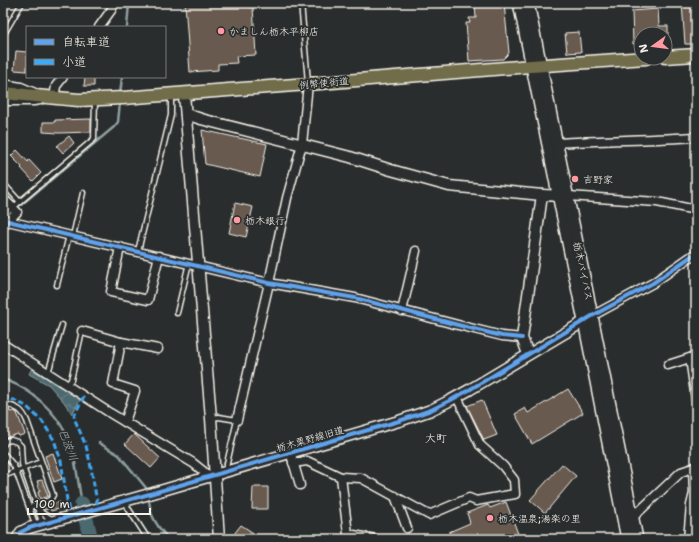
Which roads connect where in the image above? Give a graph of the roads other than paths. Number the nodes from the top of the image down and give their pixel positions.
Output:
1 (22, 3) edge
2 (113, 3) edge
3 (301, 3) edge
4 (519, 3) edge
5 (528, 3) edge
6 (100, 26) edge
7 (3, 33) edge
8 (696, 55) edge
9 (673, 56) edge
10 (633, 59) edge
11 (536, 66) junction
12 (61, 78) edge
13 (3, 84) edge
14 (308, 84) junction
15 (3, 93) edge
16 (184, 94) junction
17 (171, 95) junction
18 (51, 97) junction
19 (95, 99) junction
20 (3, 101) edge
21 (186, 114) junction
22 (696, 138) edge
23 (557, 143) junction
24 (302, 144) junction
25 (3, 183) edge
26 (83, 193) dead end
27 (542, 196) junction
28 (563, 196) junction
29 (3, 198) edge
30 (20, 202) junction
31 (13, 208) junction
32 (696, 210) edge
33 (5, 222) edge
34 (71, 235) junction
35 (120, 247) junction
36 (138, 251) junction
37 (416, 251) dead end
38 (696, 253) edge
39 (159, 256) junction
40 (194, 264) junction
41 (269, 283) junction
42 (57, 285) dead end
43 (402, 310) junction
44 (177, 313) dead end
45 (588, 319) junction
46 (62, 325) dead end
47 (82, 331) joint
48 (522, 338) junction
49 (121, 342) junction
50 (3, 344) edge
51 (158, 349) dead end
52 (528, 354) junction
53 (693, 357) edge
54 (668, 365) dead end
55 (48, 374) junction
56 (67, 385) junction
57 (457, 397) junction
58 (696, 400) edge
59 (3, 403) edge
60 (211, 418) junction
61 (238, 420) junction
62 (125, 422) junction
63 (3, 445) edge
64 (3, 453) edge
65 (292, 458) junction
66 (41, 462) junction
67 (695, 467) edge
68 (23, 469) junction
69 (16, 472) junction
70 (216, 474) junction
71 (3, 476) edge
72 (341, 477) junction
73 (300, 485) dead end
74 (395, 496) junction
75 (126, 500) junction
76 (36, 505) junction
77 (694, 506) edge
78 (30, 507) junction
79 (632, 518) junction
80 (54, 521) junction
81 (39, 525) junction
82 (407, 528) dead end
83 (17, 539) edge
84 (148, 539) edge
85 (219, 539) edge
86 (375, 539) edge
87 (627, 539) edge
88 (637, 539) edge
89 (688, 539) edge

1 - 7 lane
2 - 6 street
3 - 14 lane
4 - 11 main road, 栃木バイパス
5 - 11 main road, 栃木バイパス
8 - 9 main road
10 - 11 main road, 例幣使街道
11 - 14 main road, 例幣使街道
11 - 23 main road, 栃木バイパス
11 - 28 main road, 栃木バイパス
12 - 18 street
13 - 18 street
14 - 16 main road, 例幣使街道
14 - 24 street
15 - 18 main road, 例幣使街道
16 - 17 main road, 例幣使街道
16 - 21 street
17 - 19 main road, 例幣使街道
17 - 36 lane
18 - 19 main road, 例幣使街道
18 - 20 street
19 - 30 lane
21 - 24 street
21 - 40 street
22 - 23 street
23 - 28 main road, 栃木バイパス
24 - 27 street
24 - 41 street
25 - 30 lane
26 - 34 lane
27 - 28 street
27 - 48 street
28 - 32 street
28 - 45 main road, 栃木バイパス
29 - 31 street
30 - 31 lane
31 - 33 street
33 - 34 street
34 - 35 street
34 - 42 lane
35 - 36 street
35 - 39 street
36 - 39 street
37 - 43 street
38 - 45 street
39 - 40 street
40 - 41 street
40 - 44 lane
40 - 60 street
41 - 43 street
41 - 61 street
43 - 48 street
45 - 52 street, 栃木粟野線旧道
45 - 79 main road, 栃木バイパス
45 - 87 main road, 栃木バイパス
46 - 55 lane
47 - 49 street
47 - 56 lane
48 - 52 street
49 - 51 street
49 - 62 street
50 - 55 street
52 - 57 street, 栃木粟野線旧道
53 - 54 street
53 - 58 street
55 - 56 street
56 - 62 street
57 - 65 street, 栃木粟野線旧道
57 - 74 street
59 - 66 lane
60 - 61 lane
60 - 70 street
61 - 70 lane
62 - 70 street
63 - 68 lane
64 - 69 lane
65 - 70 street, 栃木粟野線旧道
65 - 72 street
65 - 73 street
66 - 68 lane
66 - 76 lane
67 - 77 street
67 - 79 street
68 - 69 lane
68 - 76 lane
69 - 71 lane
69 - 78 lane
70 - 75 street, 栃木粟野線旧道
70 - 85 street
72 - 74 street
72 - 86 street
74 - 82 street
75 - 80 street, 栃木粟野線旧道
75 - 84 lane
76 - 78 lane
76 - 80 lane
76 - 81 lane
77 - 89 street
78 - 81 lane
79 - 88 main road, 栃木バイパス
80 - 81 street, 栃木粟野線旧道
81 - 83 street, 栃木粟野線旧道

